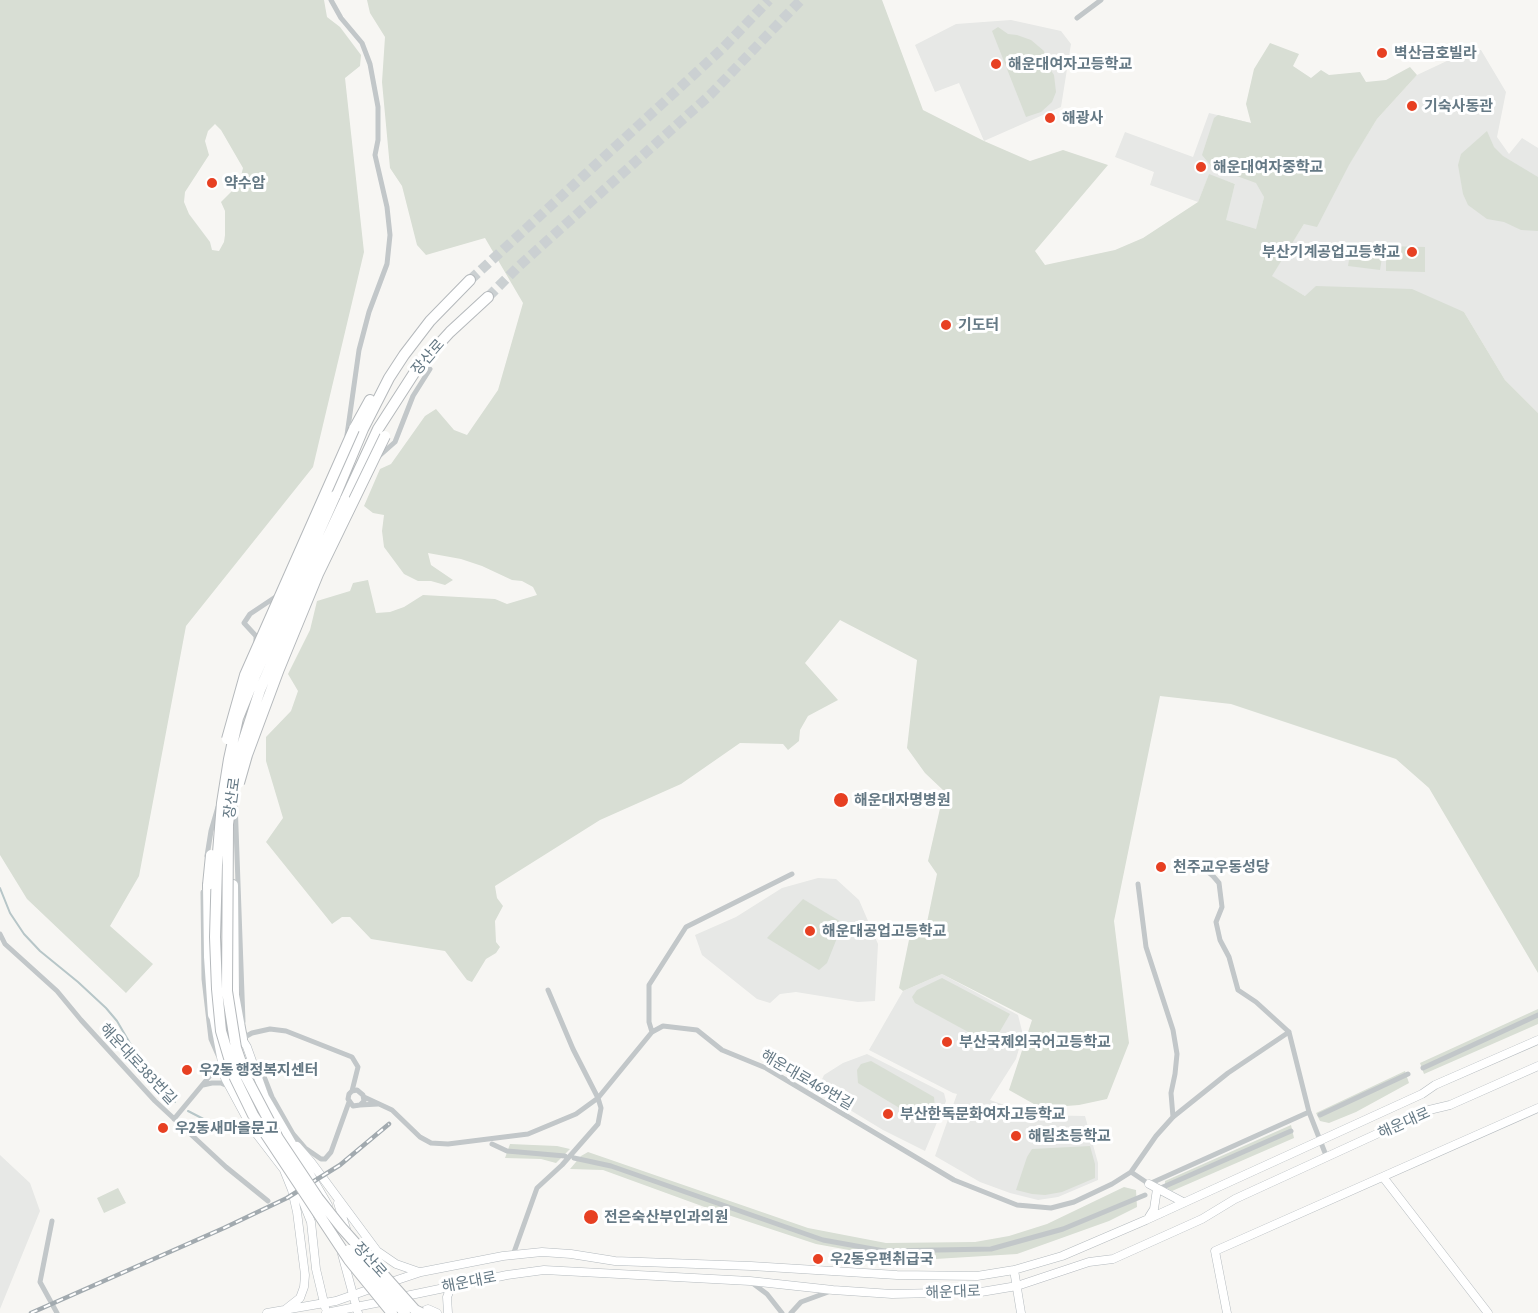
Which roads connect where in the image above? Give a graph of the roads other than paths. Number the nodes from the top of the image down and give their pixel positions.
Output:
1 (331, 0) edge
2 (1101, 0) edge
3 (1077, 18) dead end
4 (470, 280) tunnel mouth
5 (488, 297) tunnel mouth
6 (404, 355) junction
7 (430, 369) dead end
8 (394, 401) junction
9 (306, 551) junction
10 (322, 558) junction
11 (223, 787) junction
12 (235, 788) junction
13 (1195, 861) dead end
14 (792, 874) dead end
15 (1138, 884) dead end
16 (0, 934) edge
17 (548, 990) dead end
18 (213, 1015) joint
19 (1538, 1015) edge
20 (652, 1032) junction
21 (1289, 1032) junction
22 (242, 1039) junction
23 (1538, 1040) edge
24 (252, 1061) junction
25 (221, 1062) junction
26 (1538, 1066) edge
27 (1423, 1068) dead end
28 (1408, 1074) dead end
29 (201, 1086) junction
30 (230, 1087) junction
31 (352, 1091) junction
32 (364, 1097) junction
33 (598, 1098) junction
34 (349, 1102) junction
35 (378, 1104) junction
36 (360, 1105) junction
37 (1538, 1108) edge
38 (1309, 1112) junction
39 (1320, 1115) dead end
40 (1173, 1117) junction
41 (174, 1119) junction
42 (280, 1124) junction
43 (1291, 1131) dead end
44 (1320, 1141) junction
45 (492, 1144) dead end
46 (565, 1156) dead end
47 (574, 1158) dead end
48 (1327, 1158) junction
49 (284, 1170) junction
50 (1131, 1172) junction
51 (1383, 1177) junction
52 (1149, 1184) junction
53 (1160, 1188) junction
54 (332, 1191) junction
55 (1145, 1195) dead end
56 (268, 1201) dead end
57 (1183, 1202) junction
58 (1148, 1218) junction
59 (52, 1221) dead end
60 (325, 1223) junction
61 (513, 1255) junction
62 (1014, 1270) junction
63 (421, 1272) junction
64 (750, 1281) junction
65 (350, 1284) junction
66 (452, 1285) junction
67 (1017, 1286) junction
68 (833, 1290) junction
69 (352, 1294) junction
70 (387, 1301) junction
71 (324, 1303) junction
72 (357, 1310) edge
73 (282, 1311) junction
74 (416, 1312) edge
75 (57, 1313) edge
76 (267, 1313) edge
77 (326, 1313) edge
78 (385, 1313) edge
79 (392, 1313) edge
80 (397, 1313) edge
81 (437, 1313) edge
82 (448, 1313) edge
83 (782, 1313) edge
84 (791, 1313) edge
85 (1022, 1313) edge
86 (1227, 1313) edge
87 (1488, 1313) edge

1 - 9 street
2 - 3 street
4 - 6 highway, 장산로
5 - 8 highway, 장산로
6 - 18 highway, bridge
6 - 60 highway, 장산로, bridge
7 - 10 street
8 - 22 highway, bridge
8 - 74 highway, 장산로, bridge
9 - 10 street
9 - 11 street
10 - 12 street
11 - 12 street
11 - 25 street
12 - 22 street
13 - 21 street
14 - 20 street
15 - 40 street
16 - 41 street, 해운대로383번길
17 - 33 street
18 - 25 main road
19 - 27 street
20 - 33 street
20 - 50 street, 해운대로469번길
21 - 38 street
21 - 40 street
22 - 24 main road
22 - 25 street
22 - 31 street
23 - 44 main road, 해운대로
24 - 34 street
24 - 42 main road
25 - 29 street
25 - 30 main road
26 - 48 main road, 해운대로
28 - 39 street
29 - 30 street
29 - 41 street
30 - 49 main road
31 - 32 street
31 - 34 street
32 - 35 street
32 - 36 street
33 - 35 street
33 - 61 street
34 - 36 street
35 - 36 street
37 - 51 main road
38 - 44 street
38 - 52 street
40 - 50 street
41 - 56 street, 해운대로383번길
42 - 54 main road
42 - 65 main road
43 - 53 street
44 - 48 street
44 - 57 main road, 해운대로
45 - 46 street
47 - 55 street
48 - 67 main road, 해운대로
49 - 71 main road
49 - 73 main road
50 - 52 street
51 - 86 main road
51 - 87 main road
52 - 53 main road
53 - 57 main road
53 - 58 main road
54 - 63 main road
54 - 65 main road
57 - 58 main road, 해운대로
58 - 62 main road, 해운대로
59 - 75 street
60 - 74 highway, bridge
60 - 79 highway, bridge
61 - 62 main road, 해운대로
61 - 63 main road, 해운대로
62 - 67 main road
63 - 69 main road, 해운대로
64 - 66 main road, 해운대로
64 - 68 main road, 해운대로
64 - 83 street
65 - 69 main road
66 - 70 main road, 해운대로
66 - 82 main road
67 - 68 main road, 해운대로
67 - 85 main road
68 - 84 street
69 - 71 main road, 해운대로
69 - 72 main road
70 - 72 main road, 해운대로
70 - 78 main road
70 - 80 main road
71 - 73 main road, 해운대로
71 - 77 main road
72 - 77 main road, 해운대로
73 - 76 main road, 해운대로
74 - 81 main road

